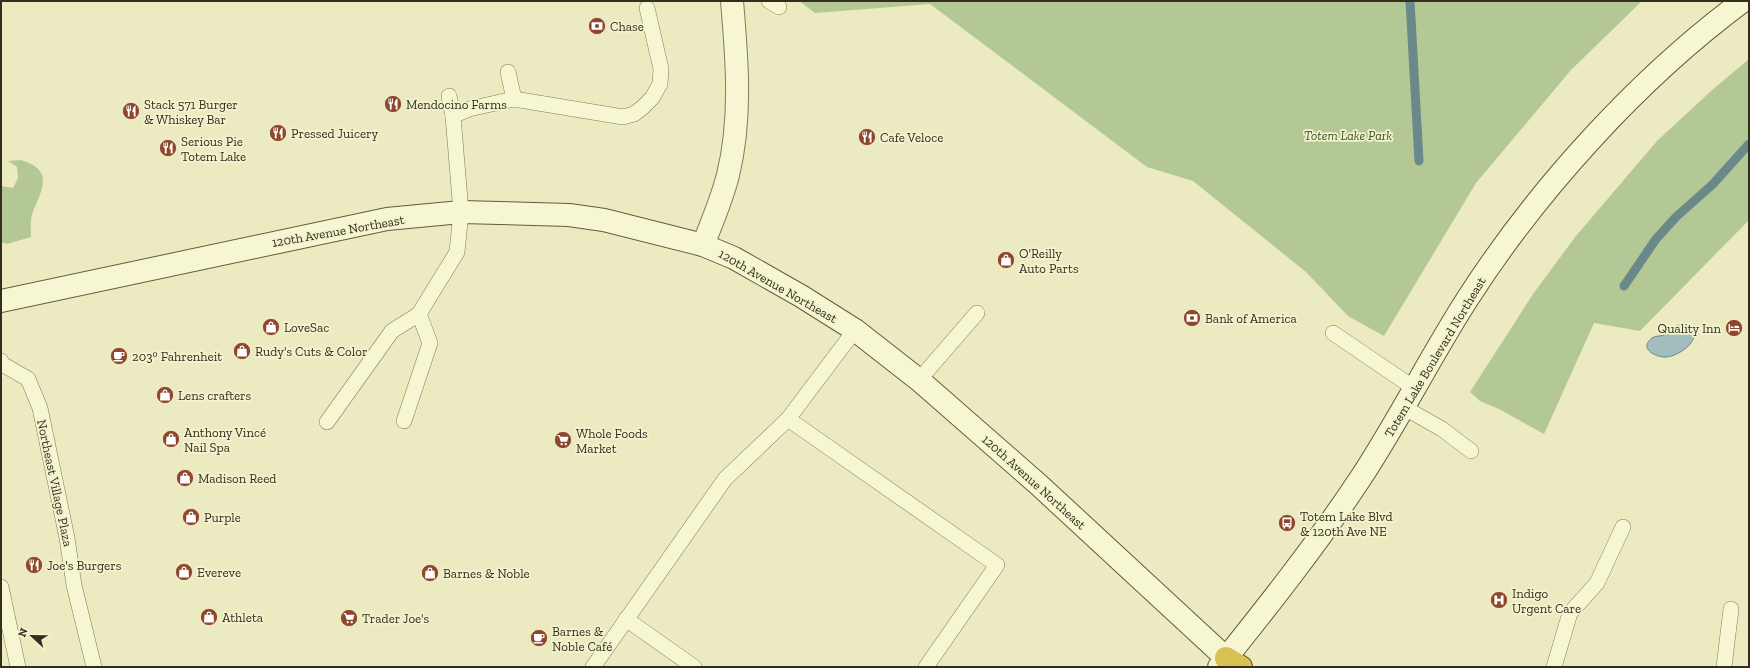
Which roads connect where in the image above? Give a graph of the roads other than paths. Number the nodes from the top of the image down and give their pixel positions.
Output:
1 (732, 1) edge
2 (1743, 1) edge
3 (648, 8) dead end
4 (508, 72) dead end
5 (449, 96) dead end
6 (514, 99) junction
7 (453, 116) junction
8 (461, 212) junction
9 (703, 245) junction
10 (1, 301) edge
11 (976, 313) dead end
12 (419, 314) junction
13 (854, 330) junction
14 (1333, 333) dead end
15 (1, 361) edge
16 (919, 380) junction
17 (1414, 388) junction
18 (1403, 407) junction
19 (788, 419) junction
20 (404, 421) dead end
21 (327, 422) dead end
22 (1472, 451) dead end
23 (1623, 526) dead end
24 (1, 587) edge
25 (1731, 609) dead end
26 (626, 619) junction
27 (1229, 665) edge
28 (18, 667) edge
29 (94, 667) edge
30 (593, 667) edge
31 (694, 667) edge
32 (926, 667) edge
33 (1554, 667) edge
34 (1724, 667) edge

1 - 9 street
2 - 17 street, Totem Lake Boulevard Northeast
3 - 6 lane
4 - 6 lane
5 - 7 lane
6 - 7 lane
7 - 8 lane
8 - 9 street, 120th Avenue Northeast
8 - 10 street, 120th Avenue Northeast
8 - 12 lane
9 - 13 street, 120th Avenue Northeast
11 - 16 lane
12 - 20 lane
12 - 21 lane
13 - 16 street, 120th Avenue Northeast
13 - 19 lane
14 - 17 lane
15 - 29 lane, Northeast Village Plaza
16 - 27 street, 120th Avenue Northeast
17 - 18 street, Totem Lake Boulevard Northeast
18 - 22 lane
18 - 27 street, Totem Lake Boulevard Northeast
19 - 26 lane
19 - 32 lane
23 - 33 lane
24 - 28 lane
25 - 34 lane
26 - 30 lane
26 - 31 lane

